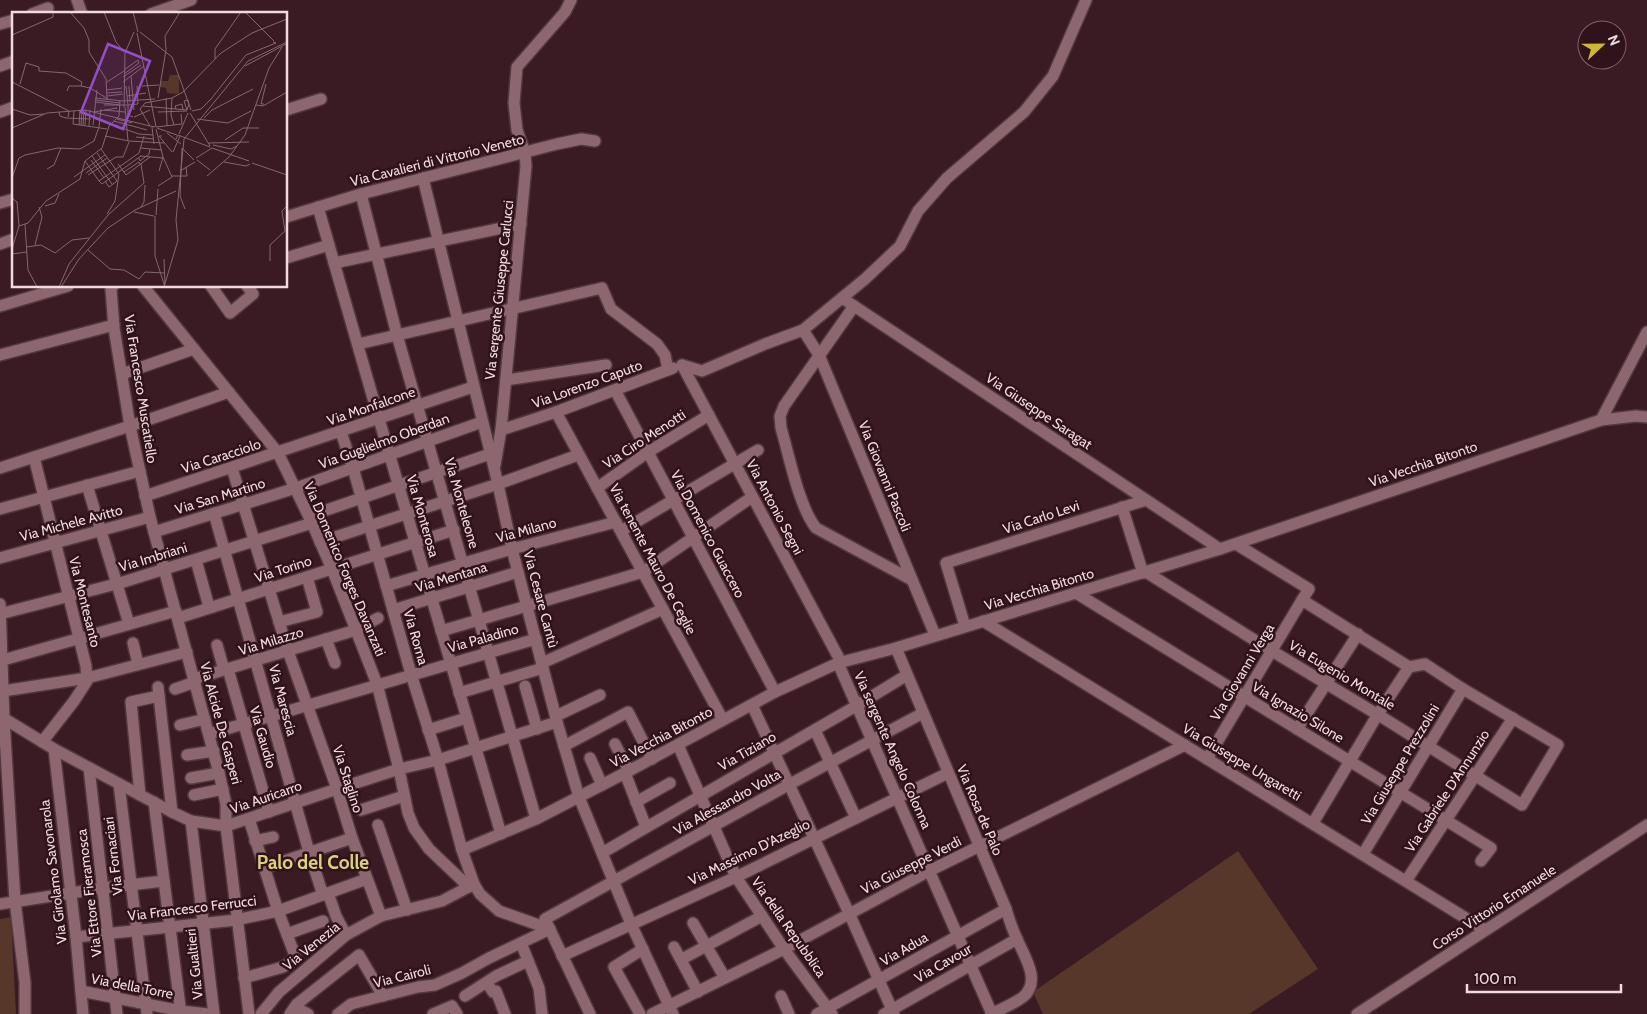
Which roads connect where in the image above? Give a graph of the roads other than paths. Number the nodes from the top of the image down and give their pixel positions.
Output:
1 (77, 0) edge
2 (191, 0) edge
3 (571, 0) edge
4 (1086, 0) edge
5 (81, 12) edge
6 (157, 12) edge
7 (12, 62) edge
8 (0, 66) edge
9 (321, 99) dead end
10 (12, 108) edge
11 (288, 109) edge
12 (0, 112) edge
13 (596, 141) dead end
14 (525, 153) junction
15 (423, 178) junction
16 (361, 194) junction
17 (12, 199) edge
18 (0, 203) edge
19 (318, 207) junction
20 (288, 215) edge
21 (521, 224) junction
22 (12, 240) edge
23 (438, 241) junction
24 (0, 244) edge
25 (329, 245) junction
26 (376, 254) junction
27 (288, 257) edge
28 (334, 263) junction
29 (61, 288) edge
30 (112, 288) edge
31 (145, 288) edge
32 (211, 288) edge
33 (250, 290) edge
34 (842, 298) junction
35 (0, 306) edge
36 (854, 306) junction
37 (513, 308) junction
38 (457, 320) junction
39 (114, 325) junction
40 (804, 330) junction
41 (1647, 332) edge
42 (397, 335) junction
43 (358, 344) junction
44 (194, 349) junction
45 (0, 355) edge
46 (819, 355) junction
47 (606, 365) dead end
48 (682, 365) junction
49 (668, 370) junction
50 (122, 374) junction
51 (506, 380) junction
52 (474, 387) junction
53 (615, 390) junction
54 (229, 392) junction
55 (418, 406) junction
56 (556, 412) junction
57 (709, 415) junction
58 (1647, 417) edge
59 (379, 419) junction
60 (1601, 420) junction
61 (482, 422) junction
62 (130, 426) junction
63 (501, 430) junction
64 (341, 432) junction
65 (428, 441) junction
66 (758, 450) dead end
67 (648, 452) junction
68 (278, 453) junction
69 (490, 454) junction
70 (389, 455) junction
71 (578, 455) junction
72 (34, 457) junction
73 (734, 463) junction
74 (0, 468) edge
75 (232, 468) junction
76 (353, 468) junction
77 (494, 468) junction
78 (140, 471) junction
79 (437, 472) junction
80 (498, 484) junction
81 (87, 485) junction
82 (398, 485) junction
83 (296, 488) junction
84 (598, 488) junction
85 (146, 496) junction
86 (44, 497) junction
87 (752, 497) junction
88 (361, 498) junction
89 (673, 499) junction
90 (1146, 500) junction
91 (446, 501) junction
92 (242, 504) junction
93 (1122, 507) junction
94 (0, 509) edge
95 (214, 513) junction
96 (406, 514) junction
97 (150, 517) junction
98 (310, 519) junction
99 (369, 526) junction
100 (618, 527) junction
101 (101, 530) junction
102 (454, 530) junction
103 (154, 532) junction
104 (693, 537) junction
105 (253, 541) junction
106 (55, 542) junction
107 (320, 542) junction
108 (415, 542) junction
109 (1236, 544) junction
110 (512, 549) junction
111 (1220, 549) junction
112 (225, 551) junction
113 (377, 555) junction
114 (0, 558) edge
115 (196, 560) junction
116 (463, 563) junction
117 (332, 569) junction
118 (164, 570) junction
119 (518, 572) junction
120 (643, 572) junction
121 (1145, 572) junction
122 (424, 575) junction
123 (306, 577) junction
124 (912, 580) junction
125 (117, 584) junction
126 (386, 586) junction
127 (470, 587) junction
128 (268, 589) junction
129 (1076, 593) junction
130 (68, 596) junction
131 (239, 598) junction
132 (432, 599) junction
133 (1302, 600) junction
134 (0, 604) edge
135 (527, 606) junction
136 (209, 608) junction
137 (393, 610) junction
138 (663, 610) junction
139 (0, 614) edge
140 (177, 614) junction
141 (378, 618) dead end
142 (479, 620) junction
143 (983, 621) junction
144 (279, 622) junction
145 (130, 624) junction
146 (965, 626) junction
147 (0, 630) edge
148 (356, 630) junction
149 (441, 631) junction
150 (1358, 634) junction
151 (935, 636) junction
152 (78, 639) junction
153 (326, 639) junction
154 (536, 639) junction
155 (133, 643) dead end
156 (217, 645) dead end
157 (896, 648) junction
158 (288, 651) junction
159 (1272, 651) junction
160 (187, 652) junction
161 (489, 652) junction
162 (3, 660) junction
163 (256, 660) junction
164 (840, 662) junction
165 (335, 663) dead end
166 (450, 663) junction
167 (138, 664) junction
168 (542, 665) junction
169 (1410, 667) junction
170 (226, 670) junction
171 (411, 674) junction
172 (907, 674) junction
173 (87, 678) junction
174 (194, 681) junction
175 (497, 682) junction
176 (377, 684) junction
177 (1326, 684) junction
178 (524, 686) dead end
179 (1463, 688) junction
180 (175, 689) dead end
181 (3, 691) junction
182 (774, 692) junction
183 (459, 694) junction
184 (600, 695) dead end
185 (1244, 697) junction
186 (307, 705) junction
187 (752, 705) junction
188 (856, 706) junction
189 (923, 713) junction
190 (1378, 714) junction
191 (271, 716) junction
192 (2, 717) edge
193 (1513, 718) junction
194 (205, 719) junction
195 (557, 719) junction
196 (460, 720) dead end
197 (723, 720) junction
198 (244, 724) junction
199 (180, 725) dead end
200 (537, 729) junction
201 (1297, 729) junction
202 (428, 730) junction
203 (815, 730) junction
204 (209, 734) junction
205 (513, 736) junction
206 (871, 741) junction
207 (42, 742) junction
208 (615, 744) dead end
209 (678, 745) junction
210 (1185, 745) junction
211 (564, 746) junction
212 (1429, 746) junction
213 (475, 748) junction
214 (54, 749) junction
215 (214, 751) junction
216 (775, 752) junction
217 (187, 755) dead end
218 (590, 758) dead end
219 (652, 759) junction
220 (1208, 759) junction
221 (438, 760) junction
222 (1350, 761) junction
223 (830, 763) junction
224 (89, 768) junction
225 (399, 770) junction
226 (627, 772) junction
227 (220, 773) junction
228 (948, 773) junction
229 (1475, 775) junction
230 (191, 778) dead end
231 (670, 783) dead end
232 (119, 784) junction
233 (790, 784) junction
234 (602, 785) junction
235 (223, 789) junction
236 (337, 789) junction
237 (1401, 792) junction
238 (140, 795) junction
239 (194, 795) dead end
240 (404, 796) junction
241 (700, 796) junction
242 (579, 797) junction
243 (897, 799) junction
244 (154, 802) junction
245 (296, 802) junction
246 (636, 802) junction
247 (361, 810) dead end
248 (172, 812) junction
249 (269, 812) junction
250 (856, 818) junction
251 (248, 819) junction
252 (536, 819) junction
253 (1446, 820) junction
254 (192, 821) junction
255 (1313, 823) junction
256 (1647, 825) edge
257 (226, 826) junction
258 (378, 826) dead end
259 (646, 827) junction
260 (715, 827) junction
261 (500, 834) junction
262 (273, 837) dead end
263 (352, 838) junction
264 (814, 838) junction
265 (255, 841) junction
266 (978, 847) junction
267 (462, 850) junction
268 (309, 852) junction
269 (602, 853) junction
270 (1363, 854) junction
271 (1481, 861) dead end
272 (264, 868) junction
273 (929, 871) junction
274 (736, 877) junction
275 (367, 879) junction
276 (164, 881) junction
277 (1406, 881) junction
278 (614, 882) junction
279 (131, 884) junction
280 (471, 885) junction
281 (104, 888) junction
282 (70, 893) junction
283 (325, 894) junction
284 (16, 901) junction
285 (0, 904) edge
286 (1006, 909) junction
287 (407, 910) junction
288 (278, 911) junction
289 (850, 913) junction
290 (381, 916) junction
291 (762, 916) junction
292 (236, 920) junction
293 (323, 921) dead end
294 (693, 923) dead end
295 (204, 924) junction
296 (548, 924) junction
297 (631, 924) junction
298 (170, 927) junction
299 (1485, 930) junction
300 (137, 931) junction
301 (109, 934) junction
302 (287, 934) junction
303 (346, 935) junction
304 (957, 936) junction
305 (76, 937) junction
306 (1016, 939) junction
307 (521, 943) junction
308 (707, 946) junction
309 (674, 947) dead end
310 (643, 949) junction
311 (784, 949) junction
312 (562, 956) junction
313 (682, 959) junction
314 (528, 961) junction
315 (970, 965) junction
316 (244, 978) junction
317 (725, 978) junction
318 (879, 981) junction
319 (487, 983) junction
320 (81, 991) junction
321 (698, 992) junction
322 (383, 996) junction
323 (466, 996) dead end
324 (781, 996) dead end
325 (115, 998) junction
326 (147, 1009) edge
327 (357, 1009) edge
328 (293, 1010) edge
329 (671, 1010) edge
330 (830, 1011) edge
331 (181, 1012) edge
332 (890, 1012) edge
333 (25, 1014) edge
334 (83, 1014) edge
335 (117, 1014) edge
336 (208, 1014) edge
337 (214, 1014) edge
338 (249, 1014) edge
339 (261, 1014) edge
340 (308, 1014) edge
341 (338, 1014) edge
342 (433, 1014) edge
343 (457, 1014) edge
344 (505, 1014) edge
345 (542, 1014) edge
346 (590, 1014) edge
347 (640, 1014) edge
348 (652, 1014) edge
349 (789, 1014) edge
350 (817, 1014) edge
351 (992, 1014) edge
352 (1357, 1014) edge

1 - 5 street
2 - 6 street
3 - 14 street, Via sergente Giuseppe Carlucci
4 - 34 street
7 - 8 street
9 - 11 street
10 - 12 street
13 - 14 street, Via Cavalieri di Vittorio Veneto
14 - 15 street, Via Cavalieri di Vittorio Veneto
14 - 21 street, Via sergente Giuseppe Carlucci
15 - 16 street, Via Cavalieri di Vittorio Veneto
15 - 23 street, Via Cesare Cantù
16 - 19 street, Via Cavalieri di Vittorio Veneto
16 - 26 street, Via Monteleone
17 - 18 street
19 - 20 street, Via Cavalieri di Vittorio Veneto
19 - 25 street, Via Monterosa
21 - 23 street
21 - 37 street, Via sergente Giuseppe Carlucci
22 - 24 street
23 - 26 street
23 - 38 street, Via Cesare Cantù
25 - 27 street
25 - 28 street, Via Monterosa
26 - 28 street
26 - 42 street, Via Monteleone
28 - 43 street, Via Monterosa
29 - 35 street
30 - 39 street, Via Francesco Muscatiello
31 - 44 street, Via Domenico Forges Davanzati
32 - 33 street
34 - 36 street, Via Giuseppe Saragat
34 - 40 street
36 - 46 street
36 - 90 street, Via Giuseppe Saragat
37 - 38 street
37 - 49 street
37 - 51 street, Via sergente Giuseppe Carlucci
38 - 42 street
38 - 52 street, Via Cesare Cantù
39 - 45 street
39 - 50 street, Via Francesco Muscatiello
40 - 46 street, Via Giovanni Pascoli
40 - 48 street
41 - 60 street
42 - 43 street
42 - 55 street, Via Monteleone
43 - 59 street, Via Monterosa
44 - 50 street
44 - 54 street, Via Domenico Forges Davanzati
46 - 124 street, Via Giovanni Pascoli
46 - 124 street
47 - 51 street
48 - 49 street, Via Lorenzo Caputo
48 - 57 street, Via Antonio Segni
49 - 53 street, Via Lorenzo Caputo
50 - 62 street, Via Francesco Muscatiello
51 - 63 street, Via sergente Giuseppe Carlucci
52 - 55 street, Via Monfalcone
52 - 61 street, Via Cesare Cantù
53 - 56 street, Via Lorenzo Caputo
53 - 67 street, Via Domenico Guaccero
54 - 62 street
54 - 68 street, Via Domenico Forges Davanzati
55 - 59 street, Via Monfalcone
55 - 65 street, Via Monteleone
56 - 63 street, Via Lorenzo Caputo
56 - 71 street, Via tenente Mauro De Ceglie
57 - 67 street, Via Ciro Menotti
57 - 73 street, Via Antonio Segni
58 - 60 street, Via Vecchia Bitonto
59 - 64 street, Via Monfalcone
59 - 70 street, Via Monterosa
60 - 109 street, Via Vecchia Bitonto
61 - 65 street, Via Guglielmo Oberdan
61 - 69 street, Via Cesare Cantù
62 - 72 street
62 - 78 street, Via Francesco Muscatiello
63 - 77 street, Via sergente Giuseppe Carlucci
64 - 68 street, Via Monfalcone
64 - 76 street, Via Roma
65 - 70 street, Via Guglielmo Oberdan
65 - 79 street, Via Monteleone
66 - 73 street, Via Milano
67 - 84 street, Via Ciro Menotti
67 - 89 street, Via Domenico Guaccero
68 - 75 street, Via Caracciolo
68 - 83 street, Via Domenico Forges Davanzati
69 - 77 street, Via Cesare Cantù
69 - 79 street, Via Imbriani
70 - 76 street, Via Guglielmo Oberdan
70 - 82 street, Via Monterosa
71 - 80 street
71 - 84 street, Via tenente Mauro De Ceglie
72 - 74 street
72 - 86 street, Via Montesanto
73 - 87 street, Via Antonio Segni
73 - 89 street, Via Milano
75 - 85 street, Via Caracciolo
75 - 92 street, Via Staglino
76 - 83 street, Via Guglielmo Oberdan
76 - 88 street, Via Roma
77 - 80 street, Via Cesare Cantù
78 - 81 street
78 - 85 street, Via Francesco Muscatiello
79 - 82 street, Via Imbriani
79 - 91 street, Via Monteleone
80 - 91 street
80 - 110 street, Via Cesare Cantù
81 - 86 street
81 - 101 street
82 - 88 street, Via Imbriani
82 - 96 street, Via Monterosa
83 - 92 street, Via San Martino
83 - 98 street, Via Domenico Forges Davanzati
84 - 100 street, Via tenente Mauro De Ceglie
85 - 97 street, Via Francesco Muscatiello
86 - 94 street
86 - 106 street, Via Montesanto
87 - 104 street
87 - 164 street, Via Antonio Segni
88 - 98 street, Via Imbriani
88 - 99 street, Via Roma
89 - 100 street, Via Milano
89 - 104 street, Via Domenico Guaccero
90 - 93 street, Via Carlo Levi
90 - 111 street, Via Giuseppe Saragat
91 - 96 street
91 - 102 street, Via Monteleone
92 - 95 street, Via San Martino
92 - 105 street, Via Staglino
93 - 121 street
93 - 146 street, Via Carlo Levi
95 - 103 street, Via San Martino
95 - 112 street, Via Marescia
96 - 99 street
96 - 108 street, Via Monterosa
97 - 101 street, Via Michele Avitto
97 - 103 street, Via Alcide De Gasperi
98 - 105 street, Via Imbriani
98 - 107 street, Via Domenico Forges Davanzati
99 - 107 street
99 - 113 street, Via Roma
100 - 110 street, Via Milano
100 - 120 street, Via tenente Mauro De Ceglie
101 - 106 street, Via Michele Avitto
101 - 125 street
102 - 108 street, Via Torino
102 - 116 street, Via Monteleone
103 - 118 street, Via Alcide De Gasperi
104 - 120 street
104 - 182 street, Via Domenico Guaccero
105 - 112 street, Via Imbriani
105 - 128 street, Via Staglino
106 - 114 street, Via Michele Avitto
106 - 130 street, Via Montesanto
107 - 117 street, Via Domenico Forges Davanzati
108 - 113 street, Via Torino
108 - 122 street, Via Monterosa
109 - 111 street, Via Vecchia Bitonto
109 - 133 street
110 - 116 street, Via Milano
110 - 119 street, Via Cesare Cantù
111 - 121 street, Via Vecchia Bitonto
112 - 115 street, Via Imbriani
112 - 131 street, Via Marescia
113 - 117 street, Via Torino
113 - 126 street, Via Roma
115 - 118 street, Via Imbriani
115 - 136 street
116 - 122 street, Via Milano
116 - 127 street, Via Monteleone
117 - 123 street, Via Torino
117 - 148 street, Via Domenico Forges Davanzati
118 - 125 street, Via Imbriani
118 - 140 street, Via Alcide De Gasperi
119 - 127 street, Via Mentana
119 - 135 street, Via Cesare Cantù
120 - 135 street
120 - 138 street, Via tenente Mauro De Ceglie
121 - 129 street, Via Vecchia Bitonto
121 - 159 street, Via Eugenio Montale
122 - 126 street, Via Milano
122 - 132 street, Via Monterosa
123 - 128 street, Via Torino
123 - 144 street
124 - 151 street, Via Giovanni Pascoli
125 - 130 street, Via Imbriani
125 - 145 street
126 - 137 street, Via Roma
127 - 132 street, Via Mentana
127 - 142 street, Via Monteleone
128 - 131 street, Via Torino
128 - 144 street, Via Staglino
129 - 143 street, Via Vecchia Bitonto
129 - 185 street, Via Ignazio Silone
130 - 139 street, Via Imbriani
130 - 152 street, Via Montesanto
131 - 136 street, Via Torino
131 - 163 street, Via Marescia
132 - 137 street, Via Mentana
132 - 149 street, Via Monterosa
133 - 150 street
133 - 159 street, Via Giovanni Verga
134 - 139 street
135 - 142 street
135 - 154 street, Via Cesare Cantù
136 - 140 street, Via Torino
137 - 171 street, Via Roma
138 - 168 street
138 - 197 street, Via tenente Mauro De Ceglie
139 - 147 street
140 - 145 street, Via Torino
140 - 160 street, Via Alcide De Gasperi
141 - 148 street, Via Milazzo
142 - 149 street
142 - 161 street, Via Monteleone
143 - 146 street, Via Vecchia Bitonto
143 - 210 street, Via Giuseppe Ungaretti
144 - 158 street, Via Staglino
145 - 152 street, Via Torino
146 - 151 street, Via Vecchia Bitonto
147 - 162 street
148 - 153 street, Via Milazzo
148 - 176 street, Via Domenico Forges Davanzati
149 - 166 street, Via Monterosa
150 - 169 street
150 - 177 street
151 - 157 street, Via Vecchia Bitonto
152 - 162 street, Via Torino
152 - 173 street, Via Montesanto
153 - 158 street, Via Milazzo
153 - 165 street
154 - 161 street, Via Paladino
154 - 168 street, Via Cesare Cantù
155 - 167 street
156 - 170 street, Via Gaudio
157 - 164 street, Via Vecchia Bitonto
157 - 172 street, Via Rosa de Palo
158 - 163 street, Via Milazzo
158 - 186 street, Via Staglino
159 - 177 street, Via Eugenio Montale
159 - 185 street, Via Giovanni Verga
160 - 167 street
160 - 174 street, Via Alcide De Gasperi
161 - 166 street, Via Paladino
161 - 175 street, Via Monteleone
162 - 181 street
163 - 170 street, Via Milazzo
163 - 191 street, Via Marescia
164 - 182 street, Via Vecchia Bitonto
164 - 188 street, Via sergente Angelo Colonna
166 - 171 street, Via Paladino
166 - 183 street, Via Monterosa
167 - 173 street
168 - 175 street
168 - 195 street, Via Cesare Cantù
169 - 179 street
169 - 190 street
170 - 174 street, Via Milazzo
170 - 198 street, Via Gaudio
171 - 176 street, Via Paladino
171 - 202 street, Via Roma
172 - 188 street, Via Tiziano
172 - 189 street, Via Rosa de Palo
173 - 181 street
173 - 207 street
174 - 180 street, Via Milazzo
174 - 194 street, Via Alcide De Gasperi
175 - 183 street
175 - 205 street, Via Monteleone
176 - 186 street, Via Paladino
176 - 225 street, Via Domenico Forges Davanzati
177 - 190 street, Via Eugenio Montale
177 - 201 street
178 - 200 street
179 - 193 street
179 - 212 street, Via Giuseppe Prezzolini
181 - 192 street
182 - 187 street, Via Vecchia Bitonto
183 - 213 street, Via Monterosa
184 - 195 street, Via Auricarro
185 - 201 street, Via Ignazio Silone
185 - 220 street, Via Giovanni Verga
186 - 191 street, Via Paladino
186 - 236 street, Via Staglino
187 - 197 street, Via Vecchia Bitonto
187 - 216 street
188 - 203 street, Via Tiziano
188 - 206 street, Via sergente Angelo Colonna
189 - 206 street, Via Alessandro Volta
189 - 228 street, Via Rosa de Palo
190 - 212 street, Via Eugenio Montale
190 - 222 street
191 - 198 street, Via Paladino
191 - 245 street, Via Marescia
192 - 207 street, Via Auricarro
192 - 284 street
193 - 229 street, Via Gabriele D'Annunzio
193 - 229 street, Via Eugenio Montale
194 - 199 street
194 - 204 street, Via Alcide De Gasperi
195 - 200 street, Via Auricarro
195 - 211 street, Via Cesare Cantù
196 - 202 street
197 - 209 street, Via Vecchia Bitonto
198 - 204 street, Via Paladino
198 - 249 street, Via Gaudio
200 - 205 street, Via Auricarro
201 - 222 street, Via Ignazio Silone
202 - 221 street, Via Roma
203 - 216 street, Via Tiziano
203 - 223 street
204 - 215 street, Via Alcide De Gasperi
205 - 213 street, Via Auricarro
205 - 252 street, Via Monteleone
206 - 223 street, Via Alessandro Volta
206 - 243 street, Via sergente Angelo Colonna
207 - 214 street, Via Auricarro
208 - 226 street
209 - 219 street, Via Vecchia Bitonto
209 - 241 street, Via della Repubblica
210 - 220 street, Via Giuseppe Ungaretti
210 - 266 street, Via Giuseppe Verdi
211 - 219 street
211 - 242 street, Via Cesare Cantù
212 - 229 street, Via Eugenio Montale
212 - 237 street, Via Giuseppe Prezzolini
213 - 221 street, Via Auricarro
213 - 261 street, Via Monterosa
214 - 224 street, Via Auricarro
214 - 282 street, Via Girolamo Savonarola
215 - 217 street
215 - 227 street, Via Alcide De Gasperi
216 - 233 street
216 - 241 street, Via Tiziano
218 - 234 street
219 - 226 street, Via Vecchia Bitonto
220 - 255 street, Via Giuseppe Ungaretti
221 - 225 street, Via Auricarro
221 - 267 street, Via Roma
222 - 237 street, Via Ignazio Silone
222 - 255 street
223 - 233 street, Via Alessandro Volta
223 - 250 street
224 - 232 street, Via Auricarro
224 - 281 street, Via Ettore Fieramosca
225 - 236 street, Via Auricarro
225 - 240 street, Via Domenico Forges Davanzati
226 - 234 street, Via Vecchia Bitonto
226 - 246 street
227 - 230 street
227 - 235 street, Via Alcide De Gasperi
228 - 243 street, Via Massimo D'Azeglio
228 - 266 street, Via Rosa de Palo
229 - 253 street, Via Gabriele D'Annunzio
231 - 246 street
232 - 238 street, Via Auricarro
232 - 279 street, Via Fornaciari
233 - 260 street, Via Alessandro Volta
233 - 264 street
234 - 242 street, Via Vecchia Bitonto
235 - 239 street
235 - 257 street, Via Alcide De Gasperi
236 - 245 street, Via Auricarro
236 - 263 street, Via Staglino
237 - 253 street, Via Ignazio Silone
237 - 270 street, Via Giuseppe Prezzolini
238 - 244 street, Via Auricarro
238 - 248 street
240 - 247 street
240 - 280 street, Via Domenico Forges Davanzati
241 - 259 street, Via Tiziano
241 - 260 street, Via della Repubblica
242 - 252 street, Via Vecchia Bitonto
242 - 269 street, Via Cesare Cantù
243 - 250 street, Via Massimo D'Azeglio
243 - 273 street, Via sergente Angelo Colonna
244 - 248 street, Via Auricarro
244 - 276 street
245 - 249 street, Via Auricarro
245 - 268 street, Via Marescia
246 - 259 street
248 - 254 street, Via Auricarro
249 - 251 street, Via Auricarro
250 - 264 street, Via Massimo D'Azeglio
251 - 257 street, Via Auricarro
251 - 265 street
252 - 261 street, Via Vecchia Bitonto
253 - 271 street, Via Ignazio Silone
253 - 277 street, Via Gabriele D'Annunzio
254 - 257 street, Via Auricarro
254 - 295 street, Via Gualtieri
255 - 270 street, Via Giuseppe Ungaretti
256 - 299 street, Corso Vittorio Emanuele
257 - 292 street, Via Alcide De Gasperi
258 - 287 street
259 - 269 street, Via Tiziano
260 - 274 street, Via della Repubblica
260 - 278 street, Via Alessandro Volta
261 - 267 street, Via Vecchia Bitonto
262 - 265 street
263 - 268 street
263 - 275 street, Via Staglino
264 - 274 street, Via Massimo D'Azeglio
264 - 289 street
265 - 272 street
266 - 273 street, Via Giuseppe Verdi
266 - 286 street, Via Rosa de Palo
267 - 280 street, Via Roma
268 - 272 street
268 - 283 street, Via Marescia
269 - 278 street, Via Cesare Cantù
270 - 277 street, Via Giuseppe Ungaretti
272 - 288 street
273 - 289 street, Via Giuseppe Verdi
273 - 304 street, Via sergente Angelo Colonna
274 - 291 street, Via della Repubblica
274 - 297 street, Via Massimo D'Azeglio
275 - 283 street, Via Francesco Ferrucci
275 - 290 street, Via Staglino
276 - 279 street
276 - 298 street
277 - 299 street, Via Giuseppe Ungaretti
278 - 296 street, Via Alessandro Volta
278 - 297 street, Via Cesare Cantù
279 - 281 street
279 - 300 street, Via Fornaciari
280 - 287 street, Via Venezia
280 - 296 street
281 - 282 street
281 - 301 street, Via Ettore Fieramosca
282 - 284 street
282 - 305 street, Via Girolamo Savonarola
283 - 288 street, Via Francesco Ferrucci
283 - 303 street, Via Marescia
284 - 285 street
284 - 333 street
286 - 304 street, Via Adua
286 - 306 street, Via Rosa de Palo
287 - 290 street, Via Venezia
288 - 292 street, Via Francesco Ferrucci
288 - 302 street
289 - 311 street, Via Giuseppe Verdi
289 - 318 street
290 - 303 street, Via Venezia
291 - 308 street
291 - 311 street, Via della Repubblica
292 - 295 street, Via Francesco Ferrucci
292 - 316 street, Via Alcide De Gasperi
293 - 302 street
294 - 308 street
295 - 298 street, Via Francesco Ferrucci
295 - 337 street, Via Gualtieri
296 - 307 street, Via Alessandro Volta
296 - 312 street
297 - 310 street, Via Cesare Cantù
297 - 312 street, Via Massimo D'Azeglio
298 - 300 street, Via Francesco Ferrucci
298 - 331 street
299 - 352 street, Corso Vittorio Emanuele
300 - 301 street, Via Francesco Ferrucci
300 - 326 street, Via Fornaciari
301 - 305 street, Via Francesco Ferrucci
301 - 325 street, Via Ettore Fieramosca
302 - 316 street
303 - 339 street, Via Venezia
304 - 315 street, Via sergente Angelo Colonna
304 - 318 street, Via Adua
305 - 320 street, Via Girolamo Savonarola
306 - 315 street, Via Cavour
306 - 351 street, Via Rosa de Palo
307 - 314 street
307 - 322 street, Via Cairoli
308 - 313 street
308 - 317 street
309 - 313 street
310 - 329 street, Via Cesare Cantù
310 - 347 street
311 - 317 street, Via Giuseppe Verdi
311 - 330 street, Via della Repubblica
312 - 346 street
313 - 321 street
314 - 319 street
314 - 345 street
315 - 332 street, Via Cavour
315 - 351 street, Via sergente Angelo Colonna
316 - 338 street, Via Alcide De Gasperi
317 - 321 street, Via Giuseppe Verdi
318 - 330 street, Via Adua
318 - 332 street
319 - 323 street
319 - 344 street
320 - 325 street, Via della Torre
320 - 334 street, Via Girolamo Savonarola
321 - 329 street, Via Giuseppe Verdi
322 - 327 street, Via Cairoli
322 - 328 street
324 - 349 street
325 - 326 street, Via della Torre
325 - 335 street, Via Ettore Fieramosca
326 - 331 street, Via della Torre
327 - 341 street, Via Cairoli
328 - 340 street
329 - 348 street, Via Giuseppe Verdi
330 - 350 street, Via Adua
331 - 336 street, Via della Torre
342 - 343 street

